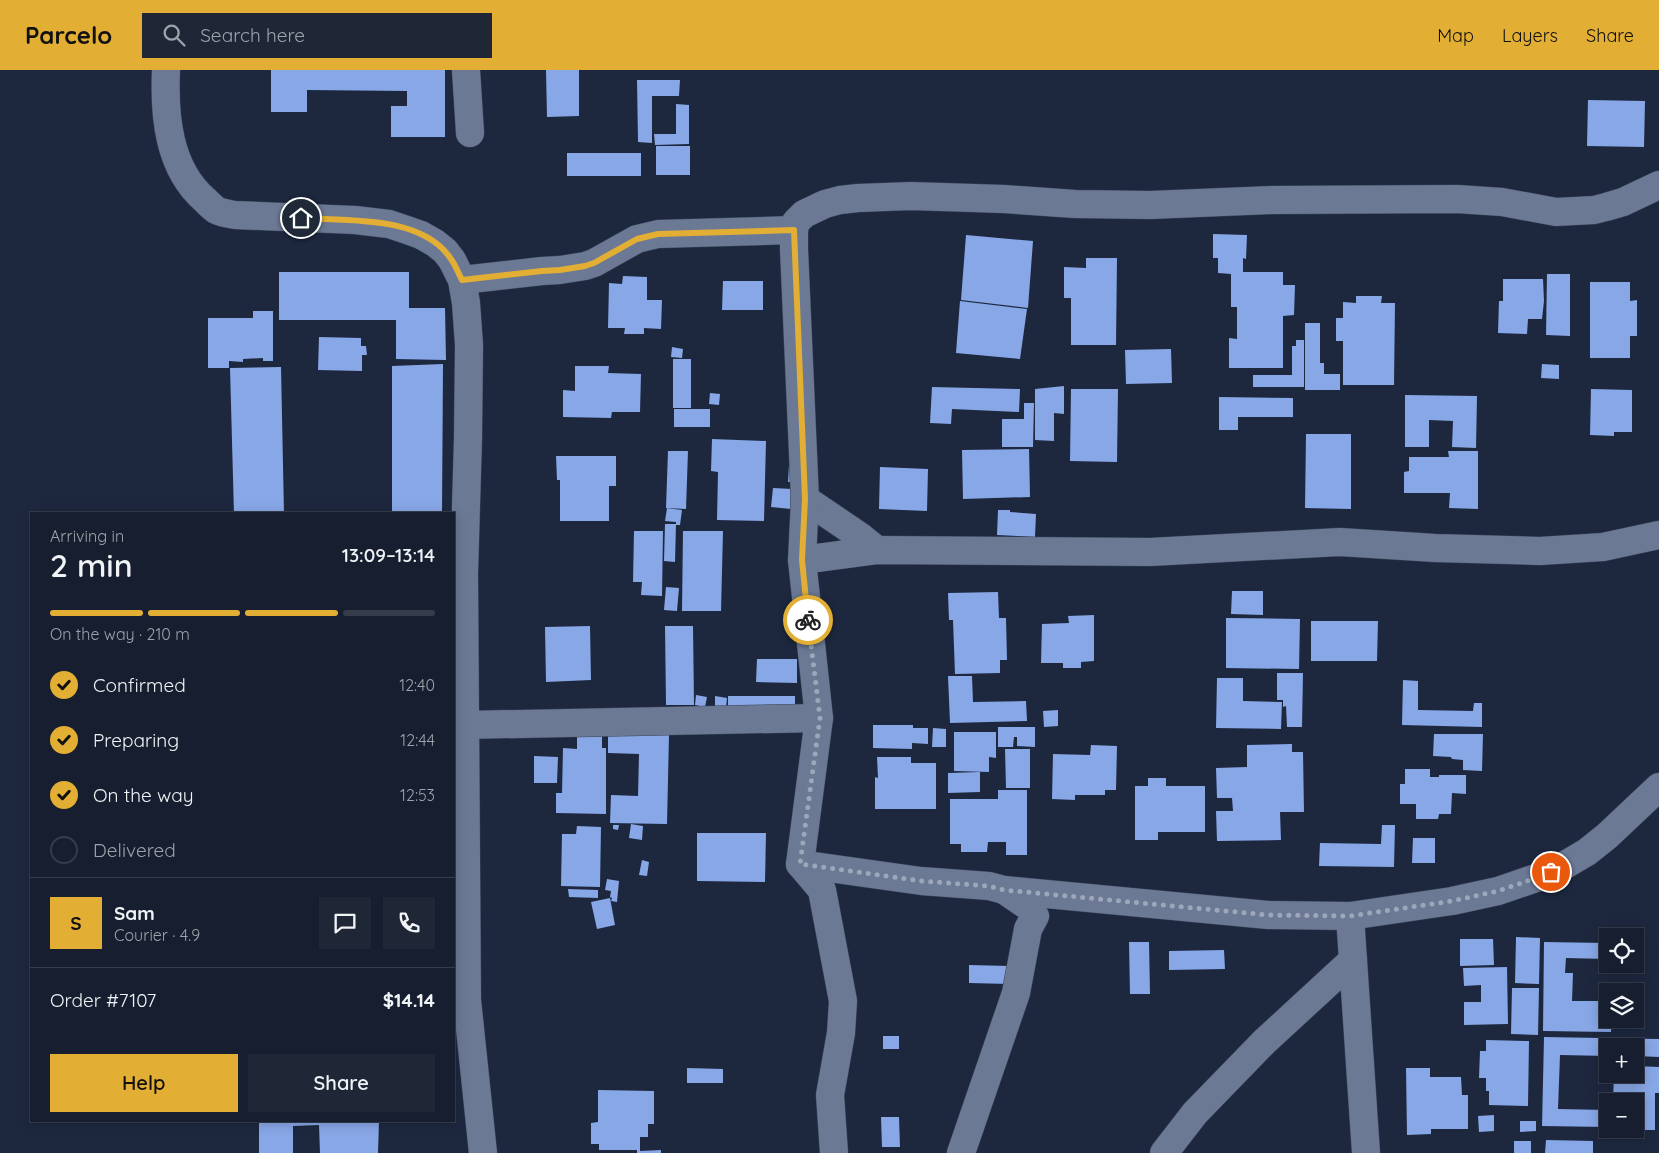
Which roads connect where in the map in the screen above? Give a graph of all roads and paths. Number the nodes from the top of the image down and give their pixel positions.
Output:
1 (166, 70) edge
2 (466, 70) edge
3 (470, 133) dead end
4 (1659, 185) edge
5 (794, 230) junction
6 (462, 280) junction
7 (805, 499) junction
8 (1659, 536) edge
9 (878, 550) junction
10 (802, 560) junction
11 (820, 718) junction
12 (464, 725) junction
13 (1659, 787) edge
14 (800, 864) junction
15 (1004, 890) junction
16 (1350, 916) junction
17 (1353, 960) junction
18 (483, 1153) edge
19 (834, 1153) edge
20 (961, 1153) edge
21 (1164, 1153) edge
22 (1366, 1153) edge

1 - 6 street
2 - 3 street
4 - 5 street
5 - 6 street
5 - 7 street
6 - 12 street
7 - 9 street
7 - 10 street
8 - 9 street
9 - 10 street
10 - 11 street
11 - 12 street
11 - 14 street
12 - 18 street
13 - 16 street
14 - 15 street
14 - 19 street
15 - 16 street
15 - 20 street
16 - 17 street
17 - 21 street
17 - 22 street

